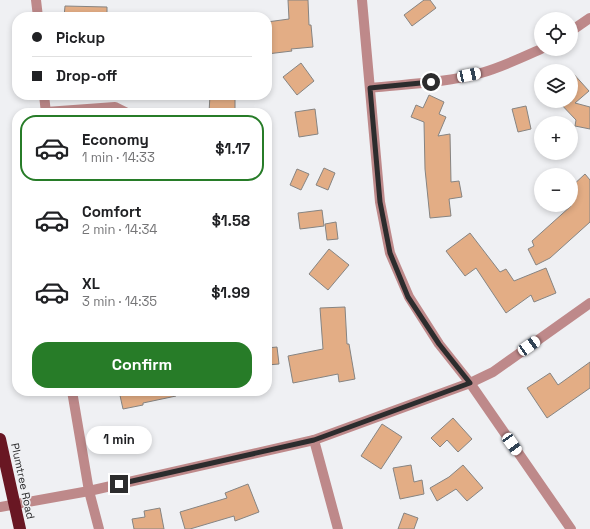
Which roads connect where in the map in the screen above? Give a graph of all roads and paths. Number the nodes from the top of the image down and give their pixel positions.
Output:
1 (36, 0) edge
2 (362, 0) edge
3 (37, 12) edge
4 (590, 18) edge
5 (578, 26) edge
6 (534, 52) edge
7 (370, 88) junction
8 (104, 108) edge
9 (117, 108) edge
10 (590, 303) edge
11 (470, 383) junction
12 (73, 396) edge
13 (0, 439) edge
14 (314, 440) junction
15 (89, 491) junction
16 (14, 505) junction
17 (0, 508) edge
18 (20, 529) edge
19 (99, 529) edge
20 (338, 529) edge
21 (571, 529) edge

1 - 3 street
2 - 7 street
4 - 5 street
6 - 7 street
7 - 11 street
8 - 9 street
10 - 11 street
11 - 14 street
11 - 21 street
12 - 15 street
13 - 16 highway, Plumtree Road
14 - 15 street
14 - 20 street
15 - 16 street
15 - 19 street
16 - 17 street
16 - 18 highway, Plumtree Road

